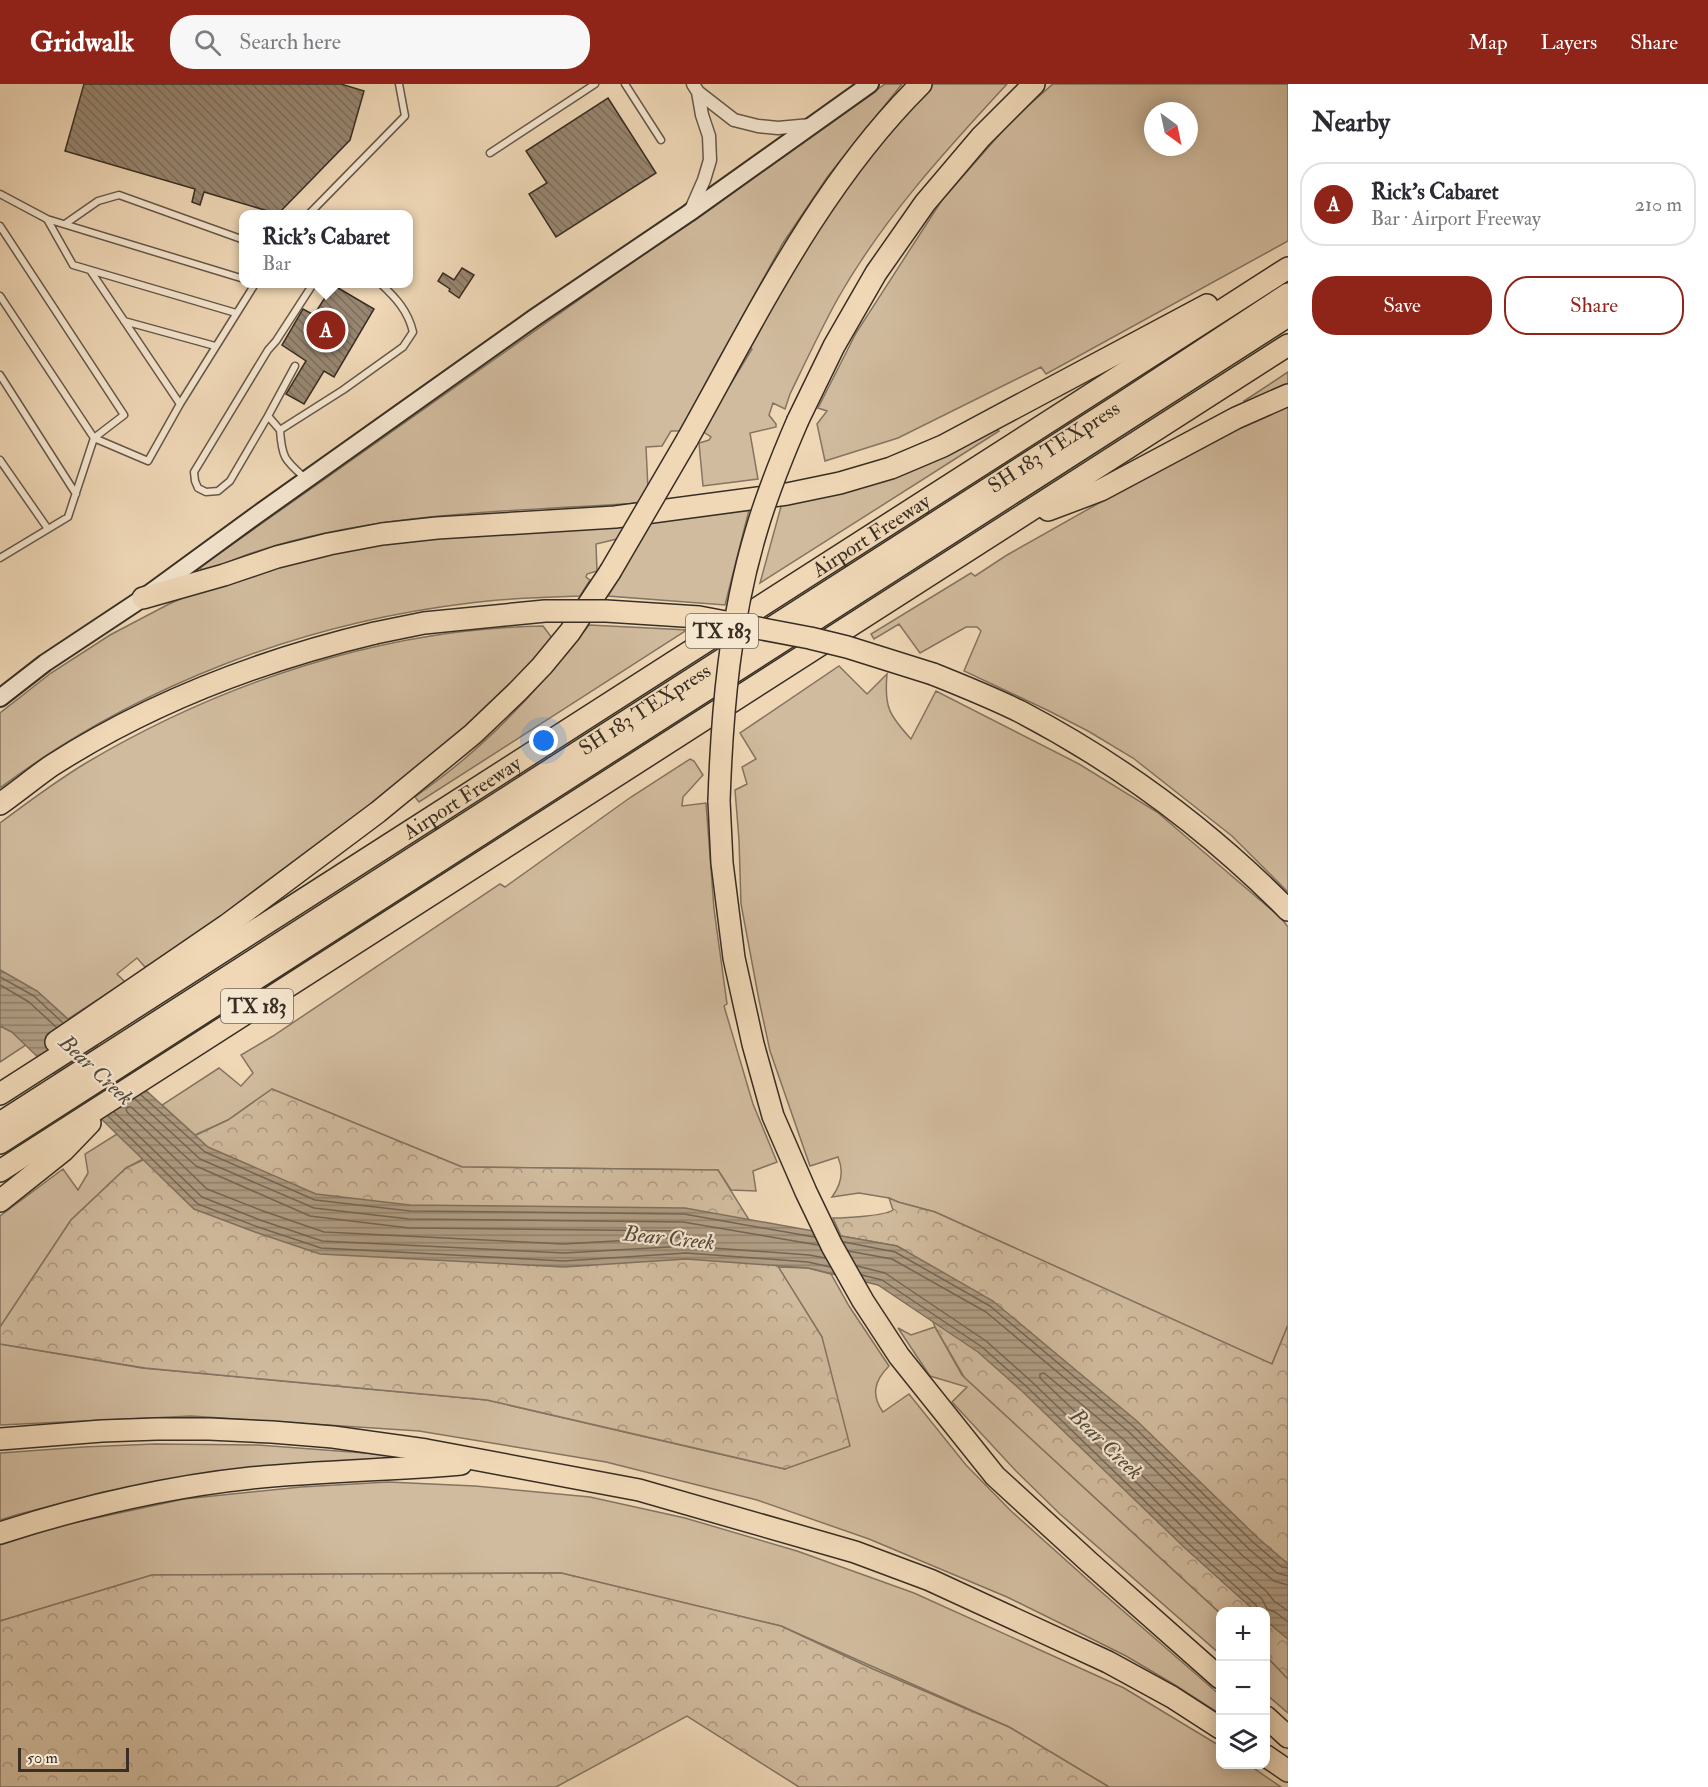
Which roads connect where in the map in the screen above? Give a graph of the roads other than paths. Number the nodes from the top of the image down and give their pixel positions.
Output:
1 (399, 84) edge
2 (594, 84) edge
3 (625, 84) edge
4 (870, 84) edge
5 (921, 84) edge
6 (1034, 84) edge
7 (696, 88) edge
8 (811, 126) junction
9 (661, 140) dead end
10 (490, 153) dead end
11 (0, 194) edge
12 (313, 210) edge
13 (689, 213) junction
14 (47, 219) junction
15 (65, 224) junction
16 (0, 226) edge
17 (239, 239) edge
18 (1288, 263) edge
19 (1288, 268) edge
20 (90, 270) junction
21 (239, 278) edge
22 (252, 288) edge
23 (310, 288) edge
24 (385, 288) edge
25 (1288, 294) edge
26 (0, 296) edge
27 (236, 313) junction
28 (1288, 316) edge
29 (124, 321) junction
30 (1288, 345) edge
31 (215, 346) junction
32 (295, 366) dead end
33 (0, 375) edge
34 (1288, 395) edge
35 (180, 404) junction
36 (268, 416) junction
37 (280, 430) junction
38 (94, 438) junction
39 (0, 460) edge
40 (307, 480) junction
41 (76, 494) junction
42 (1011, 523) junction
43 (48, 529) junction
44 (0, 558) edge
45 (143, 598) junction
46 (2, 694) edge
47 (0, 804) edge
48 (1288, 910) edge
49 (150, 989) junction
50 (181, 1017) junction
51 (0, 1089) edge
52 (26, 1116) junction
53 (0, 1123) edge
54 (0, 1143) edge
55 (57, 1144) junction
56 (0, 1171) edge
57 (0, 1201) edge
58 (0, 1439) edge
59 (486, 1461) junction
60 (0, 1533) edge
61 (1216, 1674) edge
62 (1270, 1721) edge
63 (1216, 1725) edge
64 (1288, 1737) edge
65 (1270, 1759) edge
66 (1288, 1771) edge

1 - 12 lane
2 - 10 lane
3 - 9 lane
4 - 8 main road
5 - 49 highway, bridge
6 - 61 highway, bridge
7 - 8 street
7 - 13 street
8 - 13 main road
11 - 14 lane
13 - 40 main road
14 - 15 lane
14 - 20 lane
15 - 17 lane
15 - 21 lane
16 - 38 lane
18 - 45 highway
19 - 49 highway, Airport Freeway / TX 183
20 - 27 lane
20 - 29 lane
22 - 27 lane
23 - 36 lane
24 - 37 lane
25 - 50 highway, SH 183 TEXpress
26 - 38 lane
27 - 31 lane
28 - 50 highway, SH 183 TEXpress
29 - 31 lane
29 - 35 lane
30 - 42 highway, TX 183
31 - 35 lane
32 - 36 lane
33 - 41 lane
34 - 42 highway
35 - 38 lane
36 - 37 lane
37 - 40 lane
38 - 41 lane
39 - 43 lane
40 - 45 main road
41 - 43 lane
42 - 55 highway, TX 183
43 - 44 lane
45 - 46 main road
47 - 48 highway, bridge
49 - 51 highway
50 - 52 highway, SH 183 TEXpress
52 - 53 highway, SH 183 TEXpress
52 - 54 highway, SH 183 TEXpress
55 - 56 highway, TX 183
55 - 57 highway
58 - 59 highway
59 - 60 highway
59 - 63 highway
62 - 64 highway
65 - 66 highway

